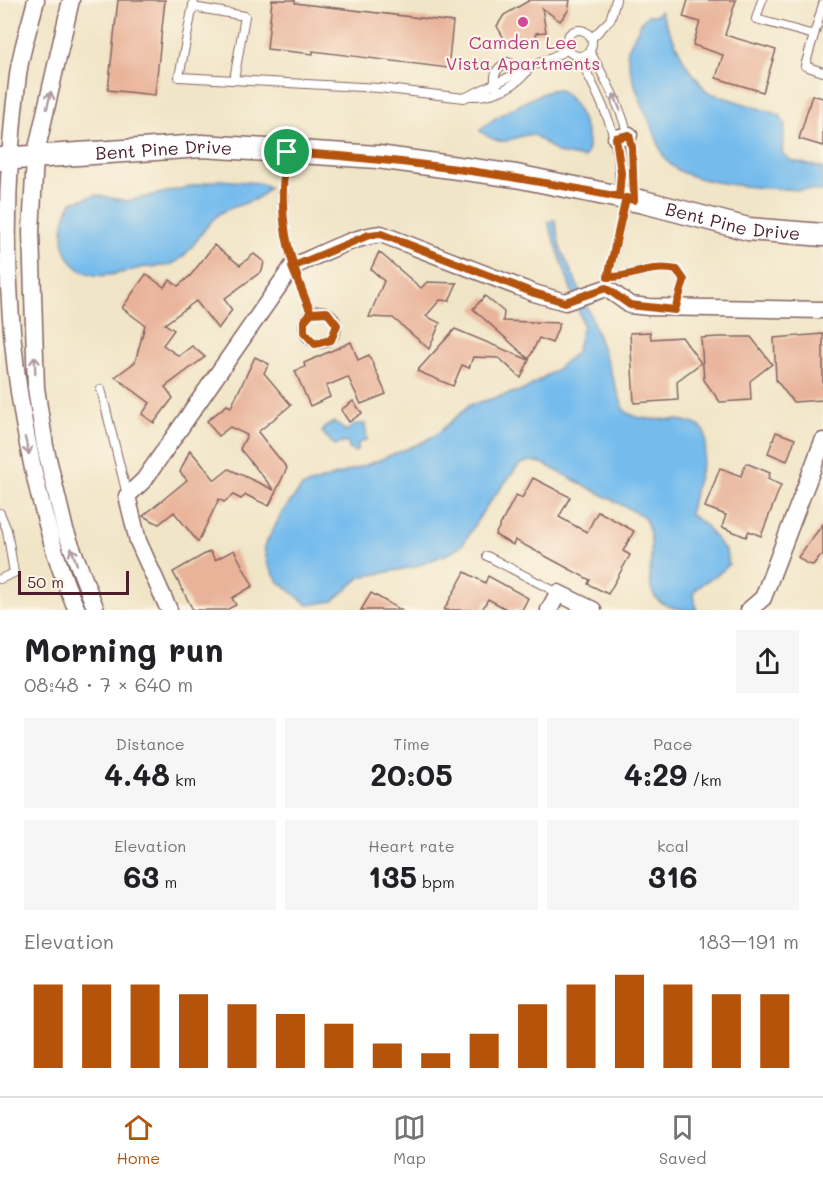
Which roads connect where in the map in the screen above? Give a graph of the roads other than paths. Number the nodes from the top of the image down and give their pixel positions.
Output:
1 (36, 0) edge
2 (71, 0) edge
3 (617, 0) edge
4 (762, 0) edge
5 (193, 4) edge
6 (823, 4) edge
7 (814, 35) junction
8 (591, 38) junction
9 (567, 50) junction
10 (590, 52) junction
11 (579, 57) junction
12 (528, 68) junction
13 (823, 72) edge
14 (234, 80) junction
15 (497, 88) junction
16 (622, 137) junction
17 (287, 152) junction
18 (35, 157) junction
19 (5, 158) edge
20 (626, 198) junction
21 (823, 235) edge
22 (292, 267) junction
23 (602, 286) junction
24 (3, 296) edge
25 (675, 310) junction
26 (823, 310) edge
27 (311, 313) junction
28 (101, 389) dead end
29 (823, 441) edge
30 (127, 496) junction
31 (0, 513) edge
32 (4, 531) edge
33 (487, 556) dead end
34 (0, 579) edge
35 (558, 593) junction
36 (79, 606) edge
37 (169, 610) edge
38 (549, 610) edge
39 (593, 610) edge
40 (749, 610) edge

1 - 19 street
18 -> 2 street
3 - 8 lane
4 - 7 lane
5 - 14 lane
5 - 14 lane
6 - 7 lane
7 - 13 lane
8 - 9 lane
8 - 10 lane
9 - 11 lane
9 - 12 lane
10 - 11 lane
16 -> 10 lane
11 - 16 lane
12 - 15 lane
12 - 15 lane
14 - 15 lane
16 - 20 lane
16 - 20 lane
17 - 18 street, Bent Pine Drive
17 - 20 street, Bent Pine Drive
17 - 22 lane
18 - 19 street, Bent Pine Drive
36 -> 18 street
19 - 24 street
20 - 21 street, Bent Pine Drive
20 - 23 lane
22 - 23 street
22 - 27 lane
22 - 30 street
23 - 25 street
23 - 25 lane
24 -> 36 street
25 - 26 street
27 - 27 lane
28 - 30 lane
29 - 40 street
30 - 37 street
31 - 32 lane
32 - 34 lane
33 - 35 lane
35 - 38 street
35 - 39 street

